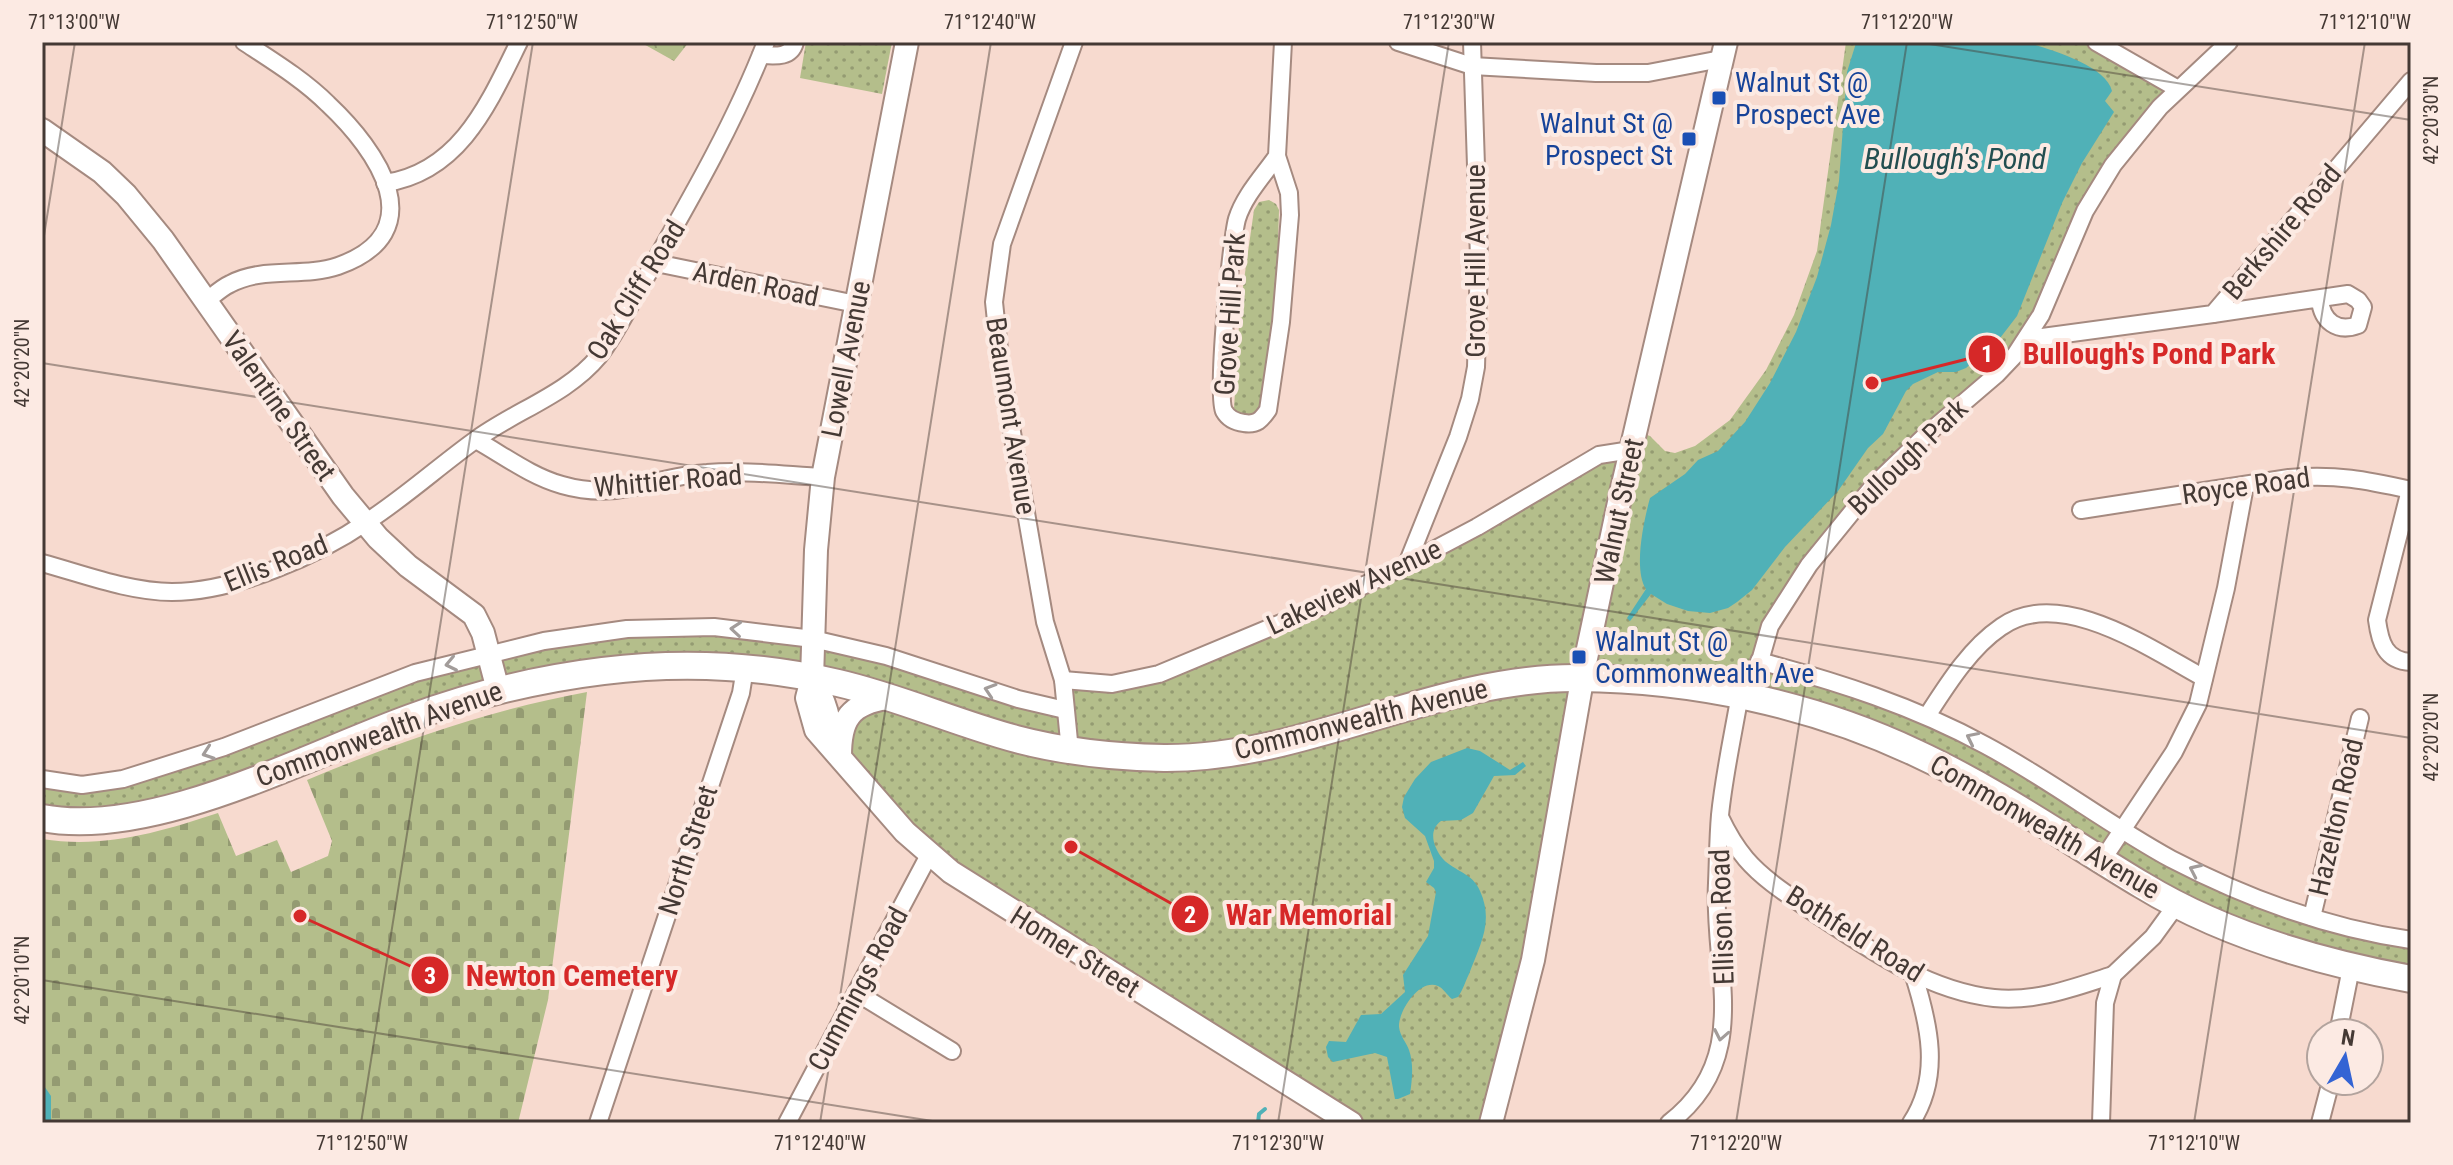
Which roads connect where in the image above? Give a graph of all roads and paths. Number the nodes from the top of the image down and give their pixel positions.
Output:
1 (244, 42) edge
2 (519, 42) edge
3 (795, 42) edge
4 (907, 42) edge
5 (1074, 42) edge
6 (1283, 42) edge
7 (1398, 42) edge
8 (1472, 42) edge
9 (2096, 42) edge
10 (2229, 42) edge
11 (764, 48) edge
12 (1723, 50) edge
13 (1472, 66) junction
14 (2411, 81) edge
15 (2178, 89) junction
16 (42, 130) edge
17 (1277, 156) junction
18 (385, 183) junction
19 (656, 263) junction
20 (2320, 300) dead end
21 (205, 302) junction
22 (856, 304) junction
23 (2213, 314) junction
24 (2027, 339) junction
25 (476, 440) junction
26 (1631, 450) junction
27 (823, 477) junction
28 (2245, 486) junction
29 (2411, 490) edge
30 (2081, 510) dead end
31 (365, 524) junction
32 (42, 563) edge
33 (1407, 564) junction
34 (813, 639) junction
35 (489, 654) junction
36 (1759, 661) junction
37 (2411, 662) edge
38 (745, 668) junction
39 (1582, 678) junction
40 (2204, 678) junction
41 (812, 679) junction
42 (1063, 680) junction
43 (498, 690) junction
44 (1745, 695) junction
45 (887, 698) junction
46 (1065, 710) junction
47 (1927, 716) junction
48 (2360, 718) dead end
49 (835, 750) junction
50 (1070, 751) junction
51 (42, 779) edge
52 (1720, 817) junction
53 (42, 818) edge
54 (2123, 830) junction
55 (929, 855) junction
56 (2103, 859) junction
57 (2177, 904) junction
58 (2312, 917) junction
59 (2411, 940) edge
60 (2351, 968) junction
61 (1913, 973) junction
62 (2113, 975) junction
63 (2411, 979) edge
64 (857, 993) junction
65 (2341, 1017) edge
66 (952, 1051) dead end
67 (2327, 1097) edge
68 (598, 1123) edge
69 (787, 1123) edge
70 (1351, 1123) edge
71 (1491, 1123) edge
72 (1669, 1123) edge
73 (1911, 1123) edge
74 (2101, 1123) edge
75 (2320, 1123) edge

1 - 18 street
2 - 18 street
3 - 11 street, Oak Cliff Road
4 - 22 street, Lowell Avenue
5 - 42 street, Beaumont Avenue
6 - 17 street, Grove Hill Park
7 - 13 street
8 - 13 street, Grove Hill Avenue
9 - 15 street
10 - 15 street, Bullough Park
11 - 19 street, Oak Cliff Road
12 - 13 street
12 - 26 street, Walnut Street
13 - 33 street, Grove Hill Avenue
14 - 23 street, Berkshire Road
15 - 24 street, Bullough Park
16 - 21 street, Valentine Street
17 - 17 street, Grove Hill Park
18 - 21 street
19 - 22 street, Arden Road
19 - 25 street, Oak Cliff Road
20 - 23 street
21 - 31 street, Valentine Street
22 - 27 street, Lowell Avenue
23 - 24 street, Berkshire Road
24 - 36 street, Bullough Park
25 - 27 street, Whittier Road
25 - 31 street, Oak Cliff Road
26 - 33 street, Lakeview Avenue
26 - 39 street, Walnut Street
27 - 34 street, Lowell Avenue
28 - 29 street, Royce Road
28 - 30 street, Royce Road
28 - 40 street
29 - 37 street
31 - 32 street, Ellis Road
31 - 35 street, Valentine Street
33 - 42 street, Lakeview Avenue
34 -> 35 street, Commonwealth Avenue
34 - 41 street, Lowell Avenue
46 -> 34 street, Commonwealth Avenue
35 - 43 street, Valentine Street
35 -> 51 street, Commonwealth Avenue
36 - 44 street, Bullough Park
36 - 47 street, Commonwealth Avenue
38 - 41 main road, Commonwealth Avenue
38 - 43 main road, Commonwealth Avenue
38 - 68 street, North Street
39 - 44 main road, Commonwealth Avenue
39 - 50 main road, Commonwealth Avenue
39 - 71 street, Walnut Street
40 - 47 street
40 - 54 street
41 - 45 main road, Commonwealth Avenue
41 - 49 street, Homer Street
42 - 46 street, Beaumont Avenue
43 - 53 main road, Commonwealth Avenue
44 - 52 street, Ellison Road
44 - 56 main road, Commonwealth Avenue
45 - 49 street
45 - 50 main road, Commonwealth Avenue
46 - 50 street, Beaumont Avenue
54 -> 47 street, Commonwealth Avenue
48 - 58 street, Hazelton Road
49 - 55 street, Homer Street
52 - 61 street, Bothfeld Road
52 -> 72 street, Ellison Road
54 - 56 street
58 -> 54 street, Commonwealth Avenue
55 - 64 street, Cummings Road
55 - 70 street, Homer Street
56 - 57 main road, Commonwealth Avenue
57 - 60 main road, Commonwealth Avenue
57 - 62 street
58 - 59 street, Commonwealth Avenue
60 - 63 main road, Commonwealth Avenue
60 - 65 street
61 - 62 street, Bothfeld Road
61 - 73 street
62 - 74 street
64 - 66 street
64 - 69 street, Cummings Road
67 - 75 street

